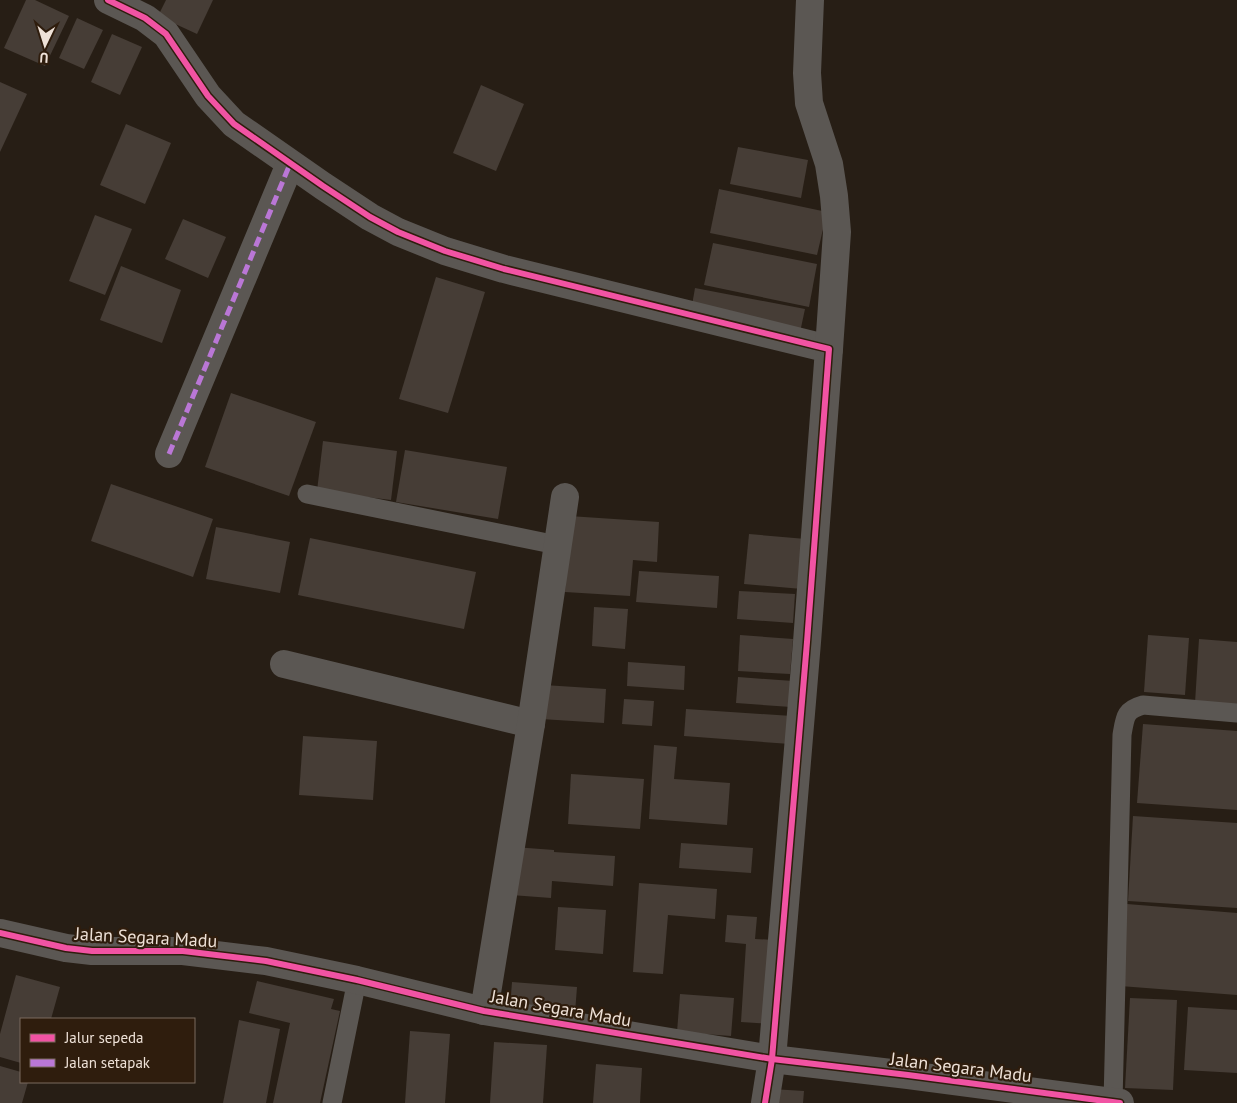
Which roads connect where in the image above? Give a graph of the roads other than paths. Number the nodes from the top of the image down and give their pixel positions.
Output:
1 (108, 0) edge
2 (810, 0) edge
3 (290, 164) junction
4 (829, 349) junction
5 (170, 454) dead end
6 (307, 494) dead end
7 (565, 496) dead end
8 (557, 545) junction
9 (284, 664) dead end
10 (1237, 713) edge
11 (531, 724) junction
12 (0, 933) edge
13 (357, 980) junction
14 (484, 1010) junction
15 (772, 1059) junction
16 (332, 1103) edge
17 (766, 1103) edge
18 (1116, 1103) edge

1 - 3 street
2 - 4 street
3 - 4 street
3 - 5 street
4 - 15 street
6 - 8 lane
7 - 8 street
8 - 11 street
9 - 11 street
10 - 18 lane
11 - 14 street
12 - 13 street, Jalan Segara Madu
13 - 14 street, Jalan Segara Madu
13 - 16 lane
14 - 15 street, Jalan Segara Madu
15 - 17 street
15 - 18 street, Jalan Segara Madu

